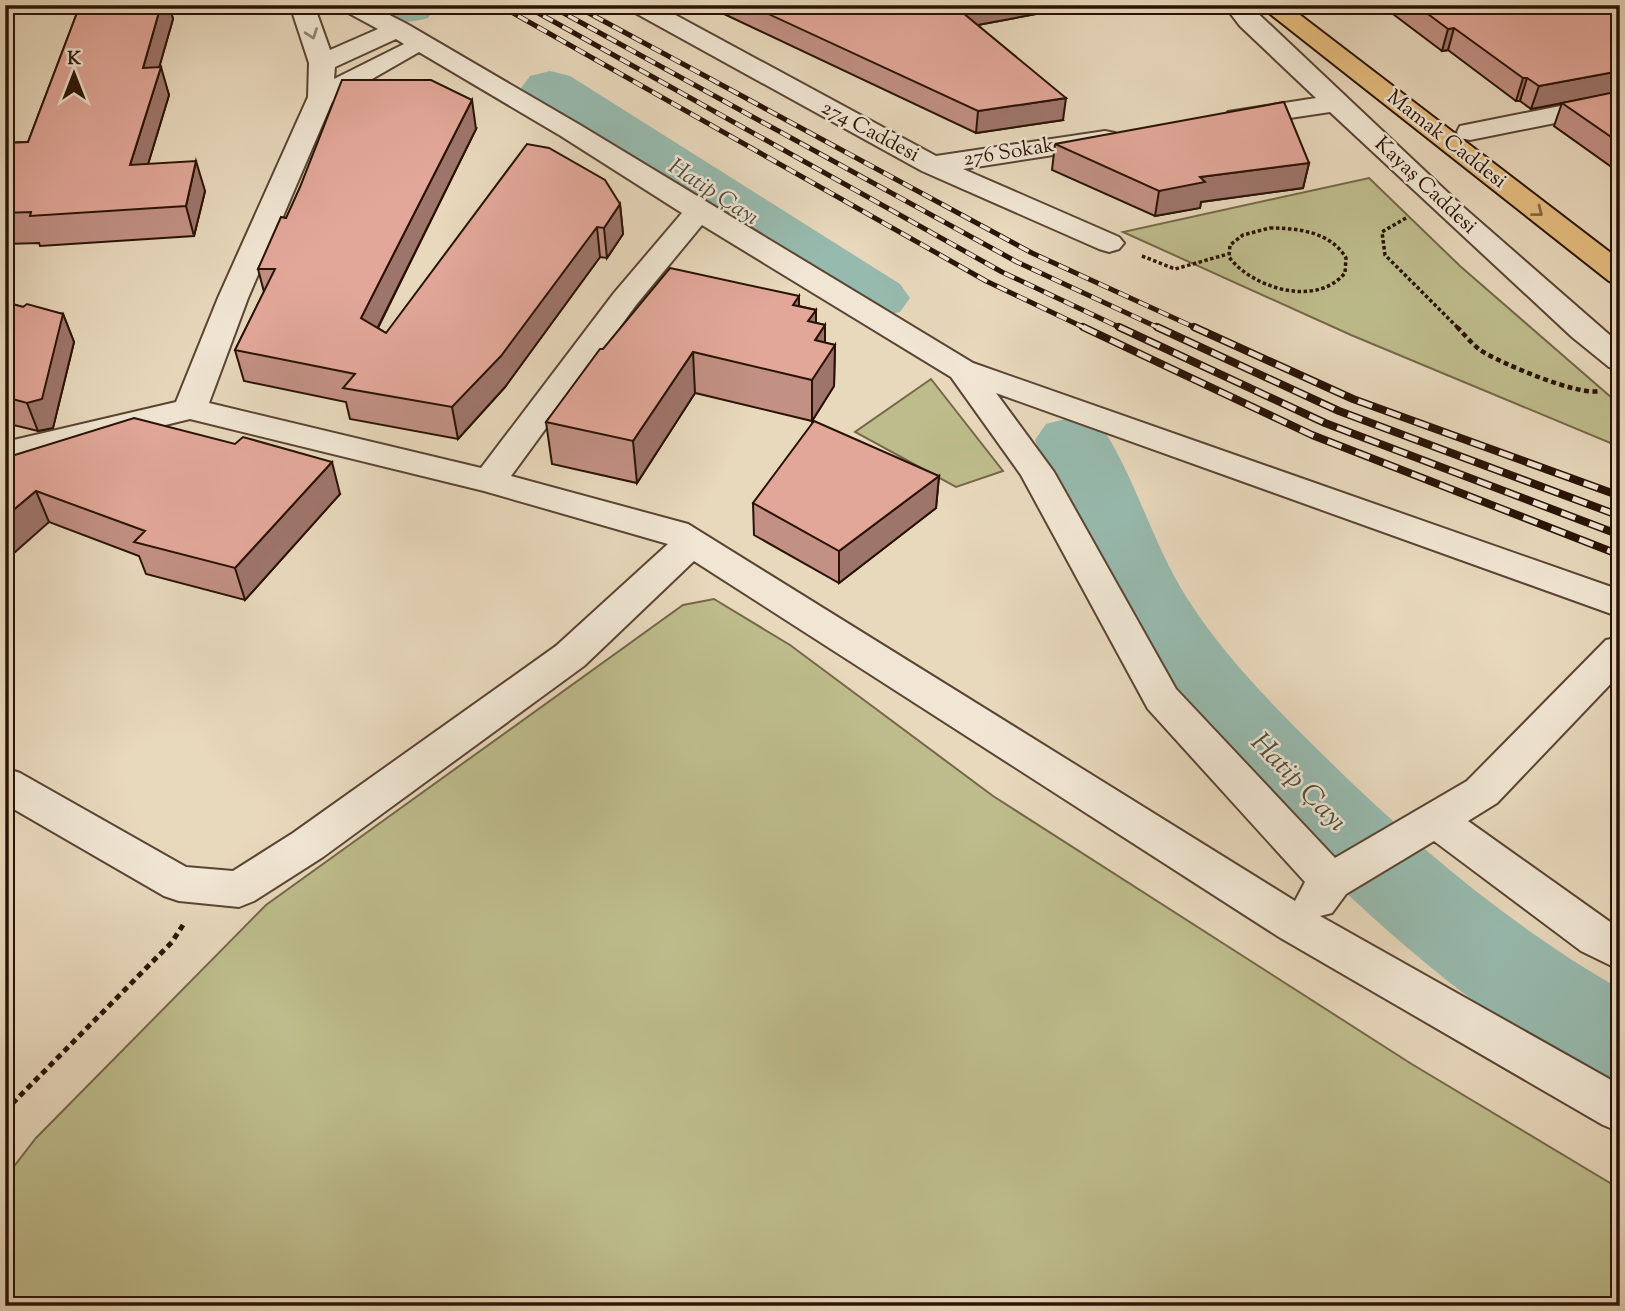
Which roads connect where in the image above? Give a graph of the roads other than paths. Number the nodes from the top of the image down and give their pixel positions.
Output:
1 (302, 5) edge
2 (352, 5) edge
3 (688, 5) edge
4 (1237, 5) edge
5 (1271, 5) edge
6 (1302, 5) edge
7 (644, 9) edge
8 (398, 29) junction
9 (421, 43) junction
10 (322, 63) junction
11 (397, 86) edge
12 (450, 87) edge
13 (506, 92) junction
14 (321, 97) junction
15 (1620, 102) edge
16 (1335, 103) junction
17 (1214, 122) edge
18 (1470, 132) junction
19 (1133, 134) edge
20 (932, 165) junction
21 (699, 211) junction
22 (1108, 243) road end
23 (1620, 248) edge
24 (1620, 275) edge
25 (1620, 360) edge
26 (962, 370) junction
27 (190, 408) junction
28 (5, 453) edge
29 (489, 481) junction
30 (692, 542) junction
31 (1620, 604) edge
32 (1620, 650) edge
33 (5, 784) edge
34 (1421, 828) junction
35 (1344, 875) junction
36 (1294, 924) junction
37 (1620, 951) edge
38 (1620, 1110) edge

1 -> 10 street
2 - 8 street
3 - 7 street
4 - 16 street, Kayaş Caddesi
5 -> 24 main road, Mamak Caddesi
6 - 18 main road, Mamak Caddesi
7 - 20 street, 274 Caddesi
8 - 9 street
8 - 10 street
9 - 13 street
9 - 14 street
10 - 14 street
11 - 14 street
12 - 13 street
13 - 21 street
14 - 27 street
15 - 18 street
16 - 17 street
16 - 25 street, Kayaş Caddesi
18 - 23 main road, Mamak Caddesi
19 - 20 street, 276 Sokak
20 - 22 street, 274 Caddesi
21 - 26 street
21 - 29 street
26 - 31 street
26 - 35 street
27 - 28 street
27 - 29 street
29 - 30 street
30 - 33 street
30 - 36 street
32 - 34 street
34 - 35 street
34 - 37 street
35 - 36 street
36 - 38 street

